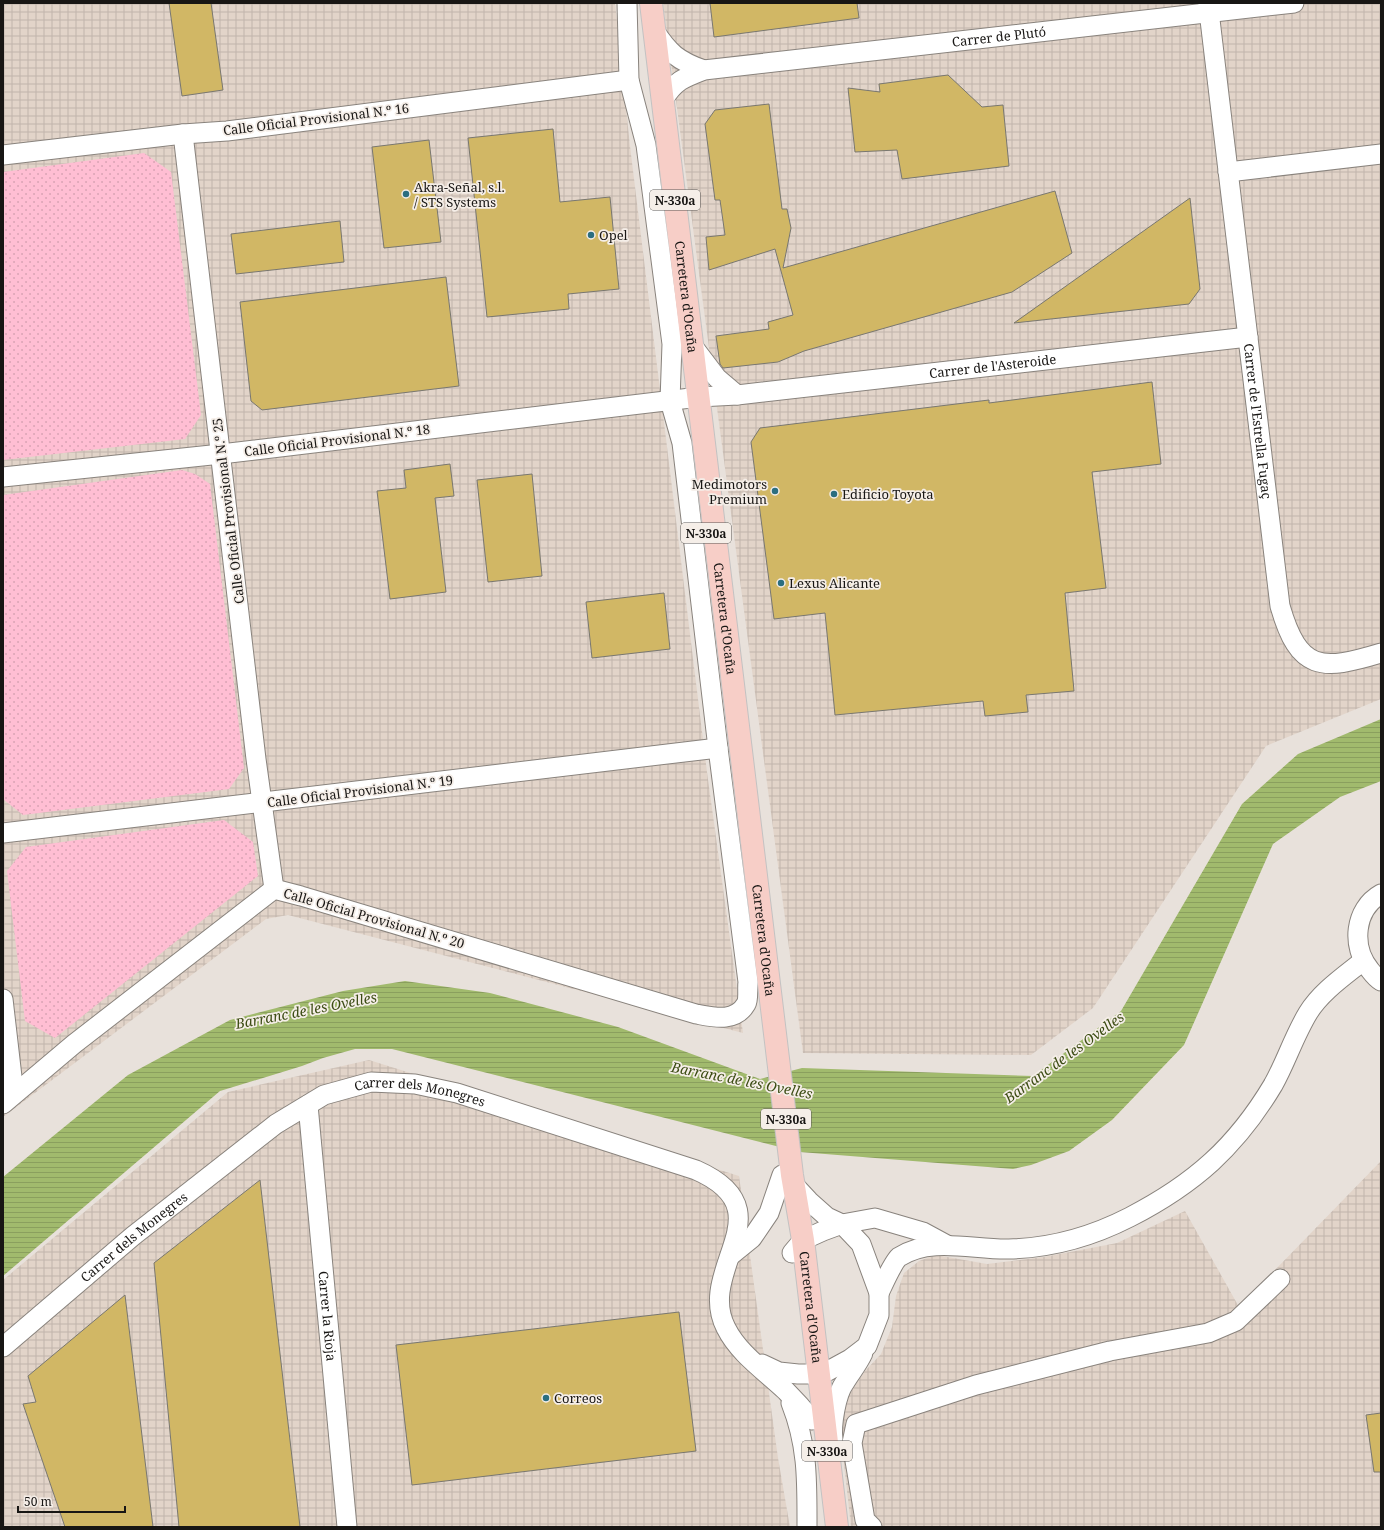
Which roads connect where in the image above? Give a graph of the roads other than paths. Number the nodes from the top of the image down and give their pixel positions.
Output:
1 (627, 3) edge
2 (642, 3) edge
3 (650, 3) edge
4 (1294, 3) edge
5 (1209, 8) edge
6 (654, 30) junction
7 (704, 70) junction
8 (629, 80) junction
9 (663, 100) junction
10 (183, 134) junction
11 (1381, 154) edge
12 (3, 155) edge
13 (1228, 172) junction
14 (1248, 337) junction
15 (692, 345) junction
16 (737, 395) junction
17 (686, 399) junction
18 (221, 454) junction
19 (3, 477) edge
20 (1381, 653) edge
21 (718, 748) junction
22 (262, 803) junction
23 (3, 834) edge
24 (274, 889) junction
25 (1381, 894) edge
26 (1363, 962) junction
27 (1381, 981) edge
28 (3, 999) edge
29 (738, 1014) joint
30 (8, 1099) edge
31 (308, 1105) junction
32 (790, 1178) junction
33 (842, 1224) junction
34 (947, 1245) junction
35 (797, 1246) junction
36 (731, 1255) junction
37 (1280, 1279) dead end
38 (879, 1293) junction
39 (867, 1346) junction
40 (3, 1347) edge
41 (748, 1358) junction
42 (812, 1374) junction
43 (787, 1391) junction
44 (812, 1420) junction
45 (811, 1454) junction
46 (347, 1527) edge
47 (807, 1527) edge
48 (825, 1527) edge
49 (836, 1527) edge
50 (844, 1527) edge
51 (872, 1527) edge

1 - 8 street, Carretera d'Ocaña
2 - 17 main road, Carretera d'Ocaña / N-330a
3 - 6 main road, Carretera d'Ocaña / N-330a
4 - 5 street, Carrer de Plutó
5 - 7 street, Carrer de Plutó
5 - 13 street, Carrer de l'Estrella Fugaç
6 - 7 street, Carrer de Plutó
6 - 9 main road, Carretera d'Ocaña / N-330a
7 - 9 street, Carrer de Plutó
8 - 10 street, Calle Oficial Provisional N.º 16
8 - 17 street, Carretera d'Ocaña
9 - 15 main road, Carretera d'Ocaña / N-330a
10 - 12 street, Calle Oficial Provisional N.º 16
10 - 18 street, Calle Oficial Provisional N.º 25
11 - 13 street
13 - 14 street, Carrer de l'Estrella Fugaç
14 - 16 street, Carrer de l'Asteroide
14 - 20 street, Carrer de l'Estrella Fugaç
15 - 16 street
15 - 17 main road, Carretera d'Ocaña / N-330a
16 - 17 street, Carrer de l'Asteroide
17 - 18 street, Calle Oficial Provisional N.º 18
17 - 21 street, Carretera d'Ocaña
17 - 32 main road, Carretera d'Ocaña / N-330a
18 - 19 street, Calle Oficial Provisional N.º 18
18 - 22 street, Calle Oficial Provisional N.º 25
21 - 22 street, Calle Oficial Provisional N.º 19
21 - 29 street, Carretera d'Ocaña
22 - 23 street, Calle Oficial Provisional N.º 19
22 - 24 street, Calle Oficial Provisional N.º 25
24 - 29 street, Calle Oficial Provisional N.º 20
24 - 30 street, Calle Oficial Provisional N.º 20
25 - 26 street
26 - 27 street
26 - 34 street
28 - 30 street
31 - 36 street, Carrer dels Monegres
31 - 40 street, Carrer dels Monegres
31 - 46 street, Carrer la Rioja
32 - 33 street
32 - 35 main road, Carretera d'Ocaña / N-330a
32 - 36 street, Carretera d'Ocaña
33 - 34 street, Carretera d'Ocaña
33 - 35 street, Carretera d'Ocaña
33 - 38 street
34 - 38 street
35 - 42 main road, Carretera d'Ocaña / N-330a
36 - 41 street, Carrer dels Monegres
37 - 51 street
38 - 39 street
39 - 42 street, Carretera d'Ocaña
39 - 50 street
41 - 42 street, Carretera d'Ocaña
41 - 43 street, Carretera d'Ocaña
42 - 44 main road, Carretera d'Ocaña / N-330a
42 - 49 main road, Carretera d'Ocaña / N-330a
43 - 44 street
43 - 45 street, Carretera d'Ocaña
44 - 45 main road, Carretera d'Ocaña / N-330a
45 - 47 street, Carretera d'Ocaña
45 - 48 main road, Carretera d'Ocaña / N-330a

